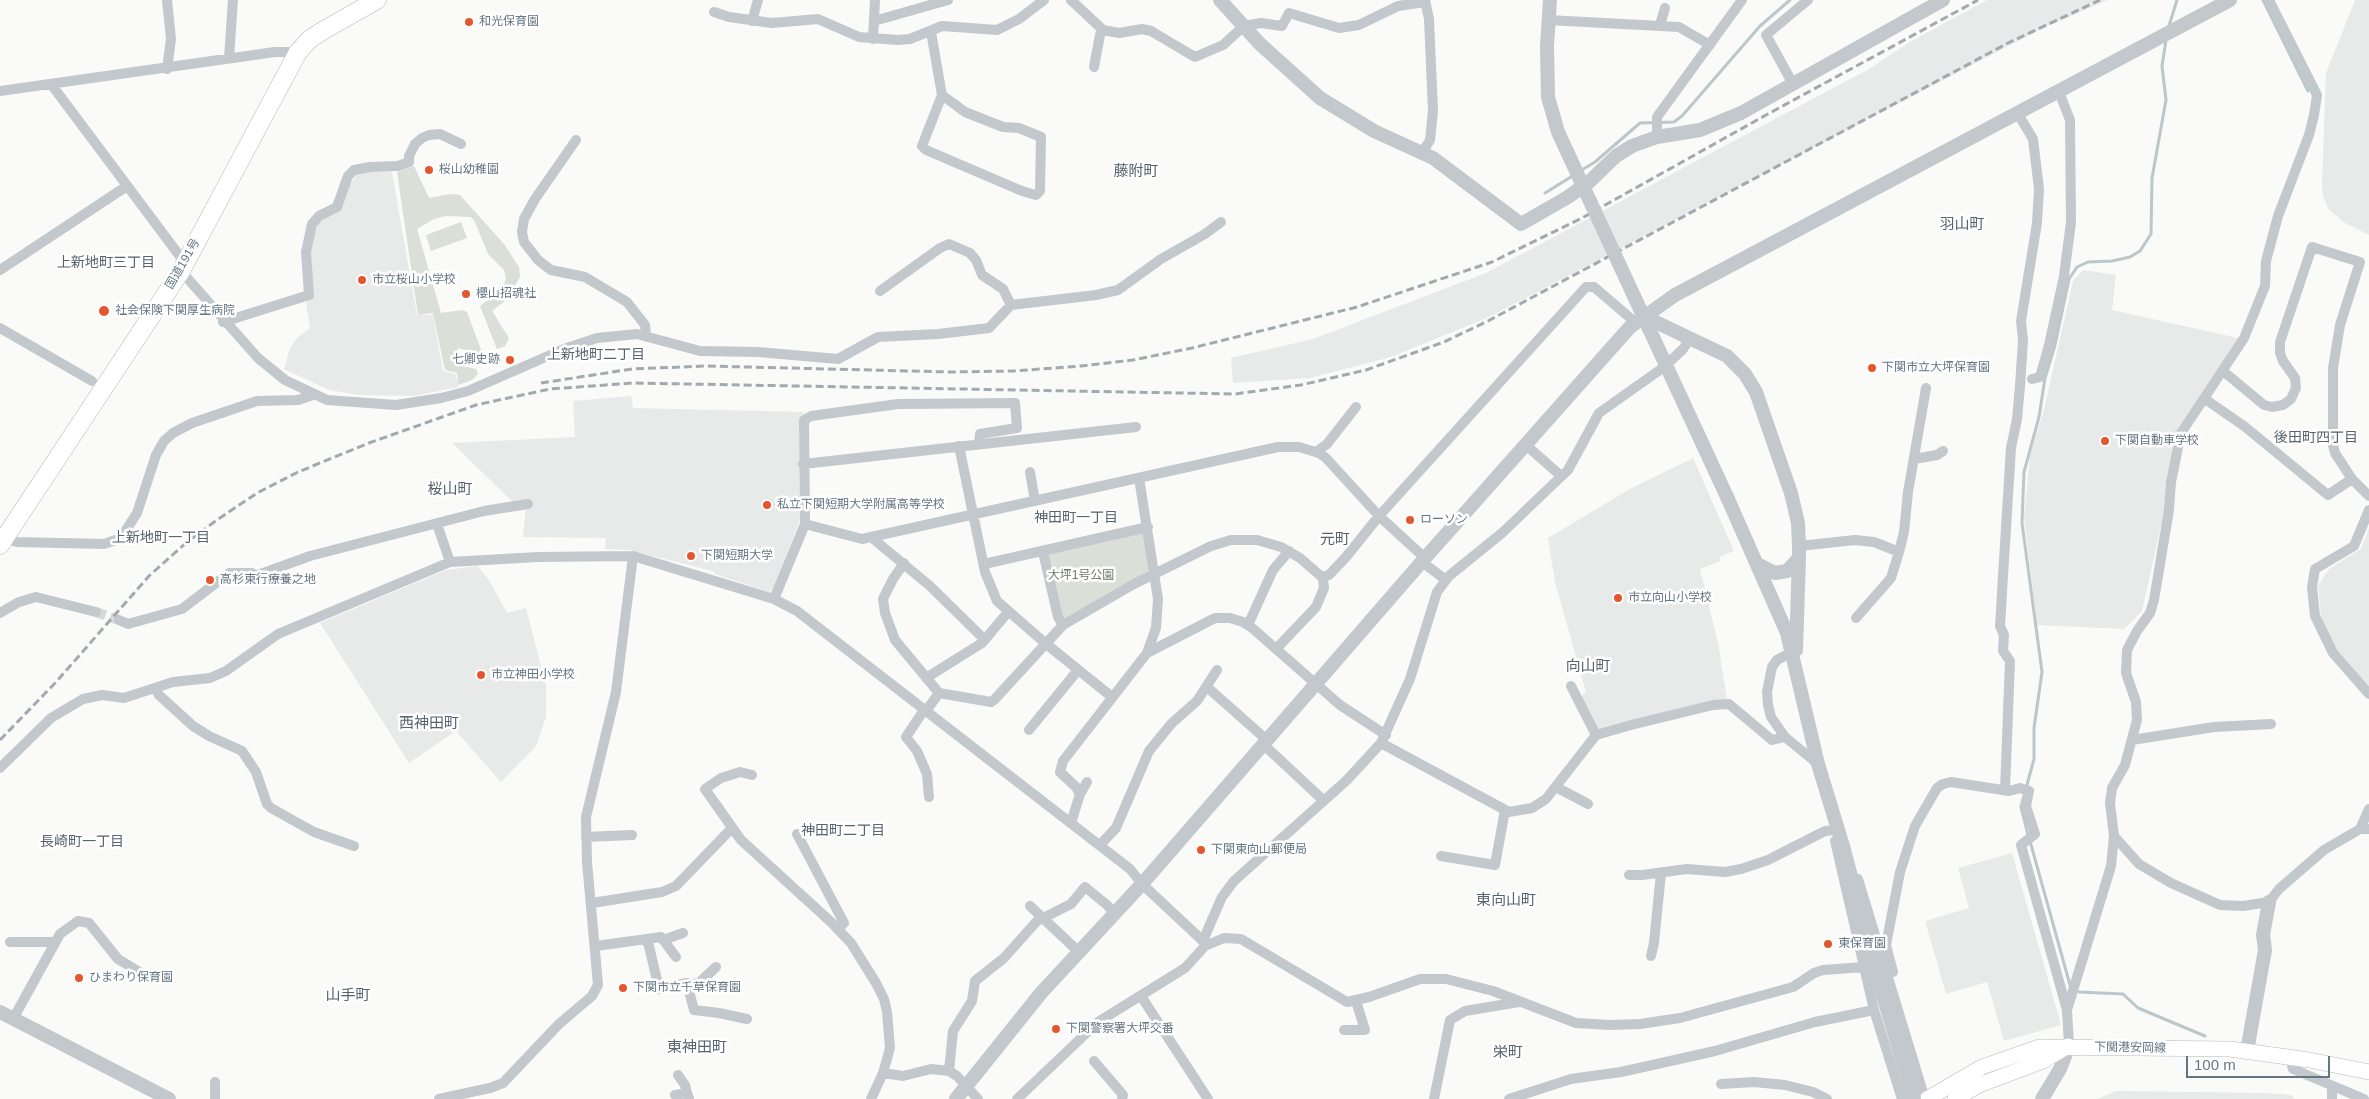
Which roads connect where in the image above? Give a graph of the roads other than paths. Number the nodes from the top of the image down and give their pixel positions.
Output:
1 (167, 0) edge
2 (233, 0) edge
3 (378, 0) edge
4 (758, 0) edge
5 (875, 0) edge
6 (948, 0) edge
7 (1044, 0) edge
8 (1071, 0) edge
9 (1220, 0) edge
10 (1550, 0) edge
11 (1742, 0) edge
12 (1808, 0) edge
13 (1943, 0) edge
14 (2230, 0) edge
15 (2269, 0) edge
16 (1425, 1) edge
17 (1665, 8) dead end
18 (714, 12) dead end
19 (1548, 20) junction
20 (752, 21) junction
21 (874, 21) junction
22 (1660, 25) junction
23 (1244, 26) junction
24 (1103, 30) junction
25 (931, 32) junction
26 (873, 39) junction
27 (1710, 45) junction
28 (298, 52) junction
29 (229, 58) junction
30 (1094, 67) dead end
31 (167, 69) junction
32 (51, 84) junction
33 (1793, 84) junction
34 (0, 91) edge
35 (2059, 92) junction
36 (942, 94) junction
37 (2018, 114) junction
38 (1657, 133) junction
39 (576, 140) dead end
40 (460, 144) dead end
41 (1422, 153) junction
42 (127, 186) junction
43 (1221, 222) dead end
44 (183, 267) junction
45 (0, 270) edge
46 (880, 291) dead end
47 (1011, 305) junction
48 (1639, 319) junction
49 (223, 322) junction
50 (0, 328) edge
51 (646, 335) junction
52 (1689, 340) junction
53 (2223, 371) junction
54 (2032, 379) dead end
55 (92, 381) dead end
56 (1926, 388) dead end
57 (313, 395) junction
58 (2204, 399) junction
59 (1356, 407) dead end
60 (1136, 427) dead end
61 (979, 444) junction
62 (1526, 445) junction
63 (959, 446) junction
64 (1943, 451) dead end
65 (1316, 452) junction
66 (1914, 459) junction
67 (803, 464) junction
68 (1030, 472) dead end
69 (1561, 476) junction
70 (1139, 478) junction
71 (2352, 479) junction
72 (2369, 496) edge
73 (1035, 501) junction
74 (528, 504) dead end
75 (2369, 510) edge
76 (974, 515) junction
77 (1379, 516) junction
78 (437, 524) junction
79 (805, 524) junction
80 (1148, 527) junction
81 (871, 536) junction
82 (1, 541) edge
83 (1288, 551) junction
84 (1043, 552) junction
85 (1799, 552) junction
86 (1899, 552) junction
87 (633, 556) junction
88 (1424, 560) junction
89 (450, 562) junction
90 (904, 564) junction
91 (984, 564) junction
92 (1757, 564) junction
93 (1154, 575) junction
94 (1322, 577) junction
95 (1446, 580) junction
96 (774, 599) junction
97 (96, 612) tunnel mouth
98 (1008, 612) junction
99 (0, 613) edge
100 (1856, 618) dead end
101 (119, 620) tunnel mouth
102 (1063, 624) junction
103 (1248, 625) junction
104 (984, 640) junction
105 (1045, 643) junction
106 (1276, 649) junction
107 (1792, 652) junction
108 (1147, 653) junction
109 (1796, 669) junction
110 (1078, 670) junction
111 (1218, 670) dead end
112 (926, 678) junction
113 (1317, 685) junction
114 (1571, 686) dead end
115 (1207, 687) junction
116 (155, 688) junction
117 (939, 693) junction
118 (2369, 694) edge
119 (1112, 697) junction
120 (925, 711) junction
121 (2271, 724) dead end
122 (1028, 730) dead end
123 (1596, 735) junction
124 (1785, 737) junction
125 (1384, 739) junction
126 (2132, 740) junction
127 (1266, 743) junction
128 (1818, 764) junction
129 (0, 768) edge
130 (752, 775) dead end
131 (1087, 782) dead end
132 (1556, 788) junction
133 (2005, 790) junction
134 (1080, 794) junction
135 (1828, 795) junction
136 (929, 797) dead end
137 (1323, 800) junction
138 (1588, 804) dead end
139 (2369, 809) edge
140 (1505, 810) junction
141 (1071, 823) junction
142 (732, 828) junction
143 (2365, 829) edge
144 (1834, 830) junction
145 (797, 834) dead end
146 (632, 835) dead end
147 (2114, 836) junction
148 (586, 837) junction
149 (1100, 845) junction
150 (354, 846) dead end
151 (1441, 856) dead end
152 (1661, 873) junction
153 (1629, 874) dead end
154 (1142, 884) junction
155 (2269, 902) junction
156 (592, 903) junction
157 (1030, 906) dead end
158 (1115, 914) junction
159 (1044, 919) junction
160 (838, 929) junction
161 (683, 933) dead end
162 (645, 939) junction
163 (663, 940) junction
164 (10, 942) dead end
165 (55, 942) junction
166 (1204, 943) junction
167 (596, 946) junction
168 (1079, 952) junction
169 (1651, 956) dead end
170 (676, 957) dead end
171 (716, 967) dead end
172 (1864, 967) junction
173 (1886, 974) junction
174 (146, 976) dead end
175 (687, 986) junction
176 (1141, 996) junction
177 (1356, 1001) junction
178 (1520, 1002) junction
179 (1874, 1010) junction
180 (2067, 1010) junction
181 (6, 1016) edge
182 (747, 1019) dead end
183 (1344, 1030) dead end
184 (2069, 1046) junction
185 (2247, 1051) junction
186 (2290, 1057) junction
187 (1094, 1061) dead end
188 (950, 1071) junction
189 (2369, 1072) edge
190 (883, 1073) junction
191 (678, 1075) dead end
192 (215, 1082) dead end
193 (1721, 1084) dead end
194 (966, 1086) junction
195 (2332, 1086) junction
196 (154, 1095) edge
197 (675, 1095) dead end
198 (688, 1096) edge
199 (169, 1099) edge
200 (215, 1099) edge
201 (439, 1099) edge
202 (870, 1099) edge
203 (956, 1099) edge
204 (978, 1099) edge
205 (1017, 1099) edge
206 (1122, 1099) edge
207 (1208, 1099) edge
208 (1434, 1099) edge
209 (1509, 1099) edge
210 (1827, 1099) edge
211 (1902, 1099) edge
212 (1914, 1099) edge
213 (1926, 1099) edge
214 (1955, 1099) edge
215 (2042, 1099) edge
216 (2332, 1099) edge
217 (2364, 1099) edge

1 - 31 street
2 - 29 street
3 - 28 highway, 国道191号
4 - 20 street
5 - 21 street
6 - 21 street
7 - 25 street
8 - 24 street
9 - 23 street
10 - 19 street
11 - 27 street
12 - 33 street
13 - 33 street
14 - 35 street
15 - 53 street
16 - 23 street
16 - 41 street
17 - 22 street
18 - 20 street
19 - 22 street
19 - 92 street, bridge
20 - 26 street
21 - 26 street
22 - 27 street
23 - 24 street
23 - 41 street
24 - 30 street
25 - 26 street
25 - 36 street
27 - 38 street
28 - 29 street
28 - 44 highway, 国道191号
29 - 31 street
31 - 32 street
32 - 34 street
32 - 42 street
33 - 38 street
35 - 37 street
35 - 54 street
36 - 36 street
37 - 48 street
37 - 133 street
38 - 41 street
39 - 51 street
40 - 49 street
42 - 44 street
42 - 45 street
43 - 47 street
44 - 49 street
44 - 82 highway, 国道191号
46 - 47 street
47 - 51 street
48 - 52 street
48 - 62 street
48 - 77 street
49 - 57 street
50 - 55 street
51 - 57 street
52 - 69 street
52 - 85 street
53 - 58 street
53 - 71 street
56 - 66 street
57 - 82 street
58 - 71 street
58 - 126 street
59 - 65 street
60 - 61 street
61 - 63 street
61 - 67 street
62 - 69 street
62 - 88 street
63 - 67 street
63 - 76 street
64 - 66 street
65 - 70 street
65 - 77 street
66 - 86 street
67 - 79 street
68 - 73 street
69 - 95 street
70 - 73 street
70 - 80 street
71 - 72 street
73 - 76 street
74 - 78 street
75 - 118 street
76 - 81 street
76 - 91 street
77 - 88 street
77 - 94 street
78 - 89 street
78 - 101 street
79 - 81 street
79 - 96 street
80 - 84 street
80 - 93 street
81 - 90 street
83 - 93 street
83 - 94 street
83 - 103 street
84 - 91 street
84 - 102 street
85 - 86 street
85 - 92 street
85 - 109 street
86 - 100 street
87 - 89 street
87 - 96 street
87 - 148 street
88 - 95 street
88 - 113 street
89 - 116 street
90 - 104 street
90 - 112 street
91 - 98 street
92 - 107 street
93 - 102 street
93 - 108 street
94 - 106 street
95 - 125 street
96 - 120 street
97 - 99 street
98 - 104 street
98 - 105 street
102 - 105 street
103 - 106 street
103 - 108 street
104 - 112 street
105 - 110 street
105 - 117 street
106 - 113 street
107 - 109 street
107 - 124 street
108 - 119 street
109 - 128 street
110 - 119 street
110 - 122 street
111 - 115 street
112 - 117 street
113 - 125 street
113 - 127 street
114 - 123 street
115 - 127 street
115 - 149 street
116 - 129 street
116 - 150 street
117 - 120 street
119 - 134 street
120 - 136 street
120 - 141 street
121 - 126 street
123 - 124 street
123 - 132 street
124 - 128 street
125 - 137 street
125 - 140 street
126 - 147 street
127 - 137 street
127 - 154 street
128 - 135 street
130 - 142 street
131 - 134 street
132 - 138 street
132 - 140 street
133 - 173 street
133 - 180 street
134 - 141 street
135 - 144 street
135 - 173 street
135 - 212 street, bridge
137 - 166 street
139 - 143 street
140 - 151 street
141 - 149 street
142 - 156 street
142 - 160 street
143 - 155 street
144 - 152 street
144 - 172 street
145 - 160 street
146 - 148 street
147 - 155 street
147 - 180 street
148 - 156 street
149 - 154 street
152 - 153 street
152 - 169 street
154 - 158 street
154 - 166 street
155 - 185 street
156 - 167 street
157 - 159 street
158 - 159 street
158 - 168 street
159 - 168 street
159 - 188 street
160 - 190 street
161 - 163 street
162 - 163 street
162 - 167 street
162 - 175 street
163 - 170 street
164 - 165 street
165 - 174 street
165 - 181 street
166 - 176 street
166 - 177 street
167 - 201 street
168 - 194 street
171 - 175 street
172 - 178 street
172 - 179 street
173 - 213 street
175 - 182 street
176 - 205 street
176 - 207 street
177 - 178 street
177 - 183 street
178 - 208 street
179 - 209 street
179 - 211 street
180 - 184 street
181 - 196 street
184 - 185 main road, 下関港安岡線
184 - 213 main road, 下関港安岡線
184 - 214 main road
184 - 215 street
185 - 186 main road, 下関港安岡線
186 - 189 main road, 下関港安岡線
186 - 195 street
187 - 206 street
188 - 190 street
188 - 194 street
190 - 202 street
191 - 198 street
192 - 200 street
193 - 210 street
194 - 203 street
194 - 204 street
195 - 216 street
195 - 217 street
196 - 199 street
197 - 198 street

